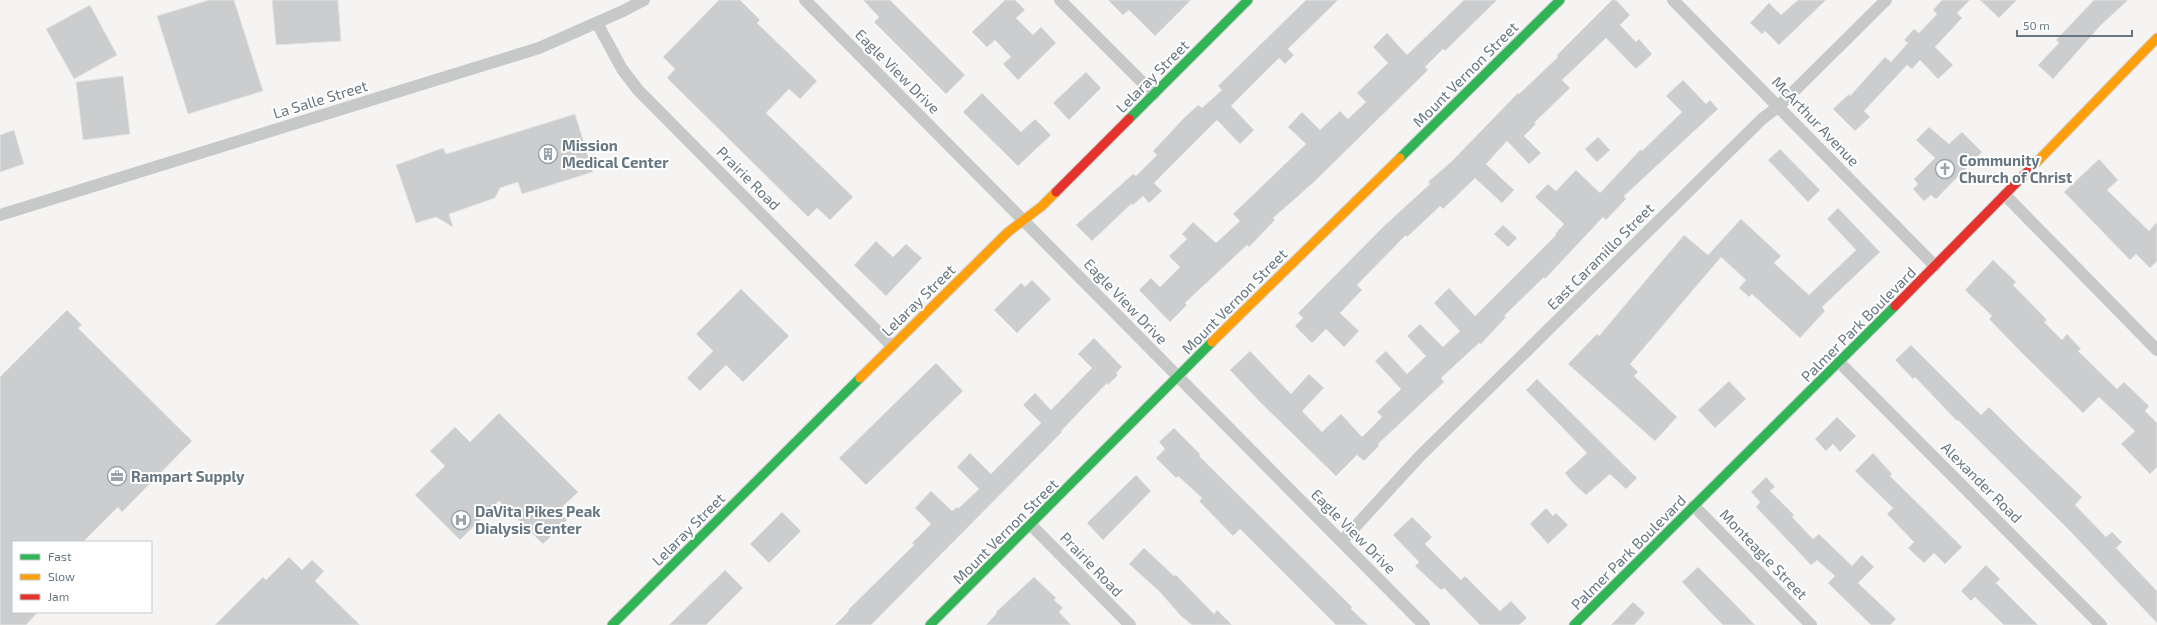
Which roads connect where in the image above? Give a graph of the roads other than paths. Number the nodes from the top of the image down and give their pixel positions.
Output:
1 (644, 0) edge
2 (805, 0) edge
3 (1060, 0) edge
4 (1248, 0) edge
5 (1560, 0) edge
6 (1673, 0) edge
7 (1886, 0) edge
8 (597, 23) junction
9 (2157, 38) edge
10 (1154, 94) junction
11 (1779, 106) junction
12 (2005, 195) junction
13 (0, 215) edge
14 (1024, 220) junction
15 (1935, 266) junction
16 (892, 346) junction
17 (2157, 350) edge
18 (1839, 362) junction
19 (1177, 377) junction
20 (1694, 506) junction
21 (1031, 525) junction
22 (1342, 541) junction
23 (612, 625) edge
24 (930, 625) edge
25 (1130, 625) edge
26 (1424, 625) edge
27 (1574, 625) edge
28 (1811, 625) edge
29 (2101, 625) edge

1 - 8 street, La Salle Street
2 - 14 street, Eagle View Drive
3 - 10 street
4 - 10 street, Lelaray Street
5 - 19 street, Mount Vernon Street
6 - 11 street, McArthur Avenue
7 - 11 street, East Caramillo Street
8 - 13 street, La Salle Street
8 - 16 street, Prairie Road
9 - 12 street, Palmer Park Boulevard
10 - 14 street, Lelaray Street
11 - 15 street, McArthur Avenue
11 - 22 street, East Caramillo Street
12 - 15 street, Palmer Park Boulevard
12 - 17 street
14 - 16 street, Lelaray Street
14 - 19 street, Eagle View Drive
15 - 18 street, Palmer Park Boulevard
16 - 23 street, Lelaray Street
18 - 20 street, Palmer Park Boulevard
18 - 29 street, Alexander Road
19 - 21 street, Mount Vernon Street
19 - 22 street, Eagle View Drive
20 - 27 street, Palmer Park Boulevard
20 - 28 street, Monteagle Street
21 - 24 street, Mount Vernon Street
21 - 25 street, Prairie Road
22 - 26 street, Eagle View Drive

